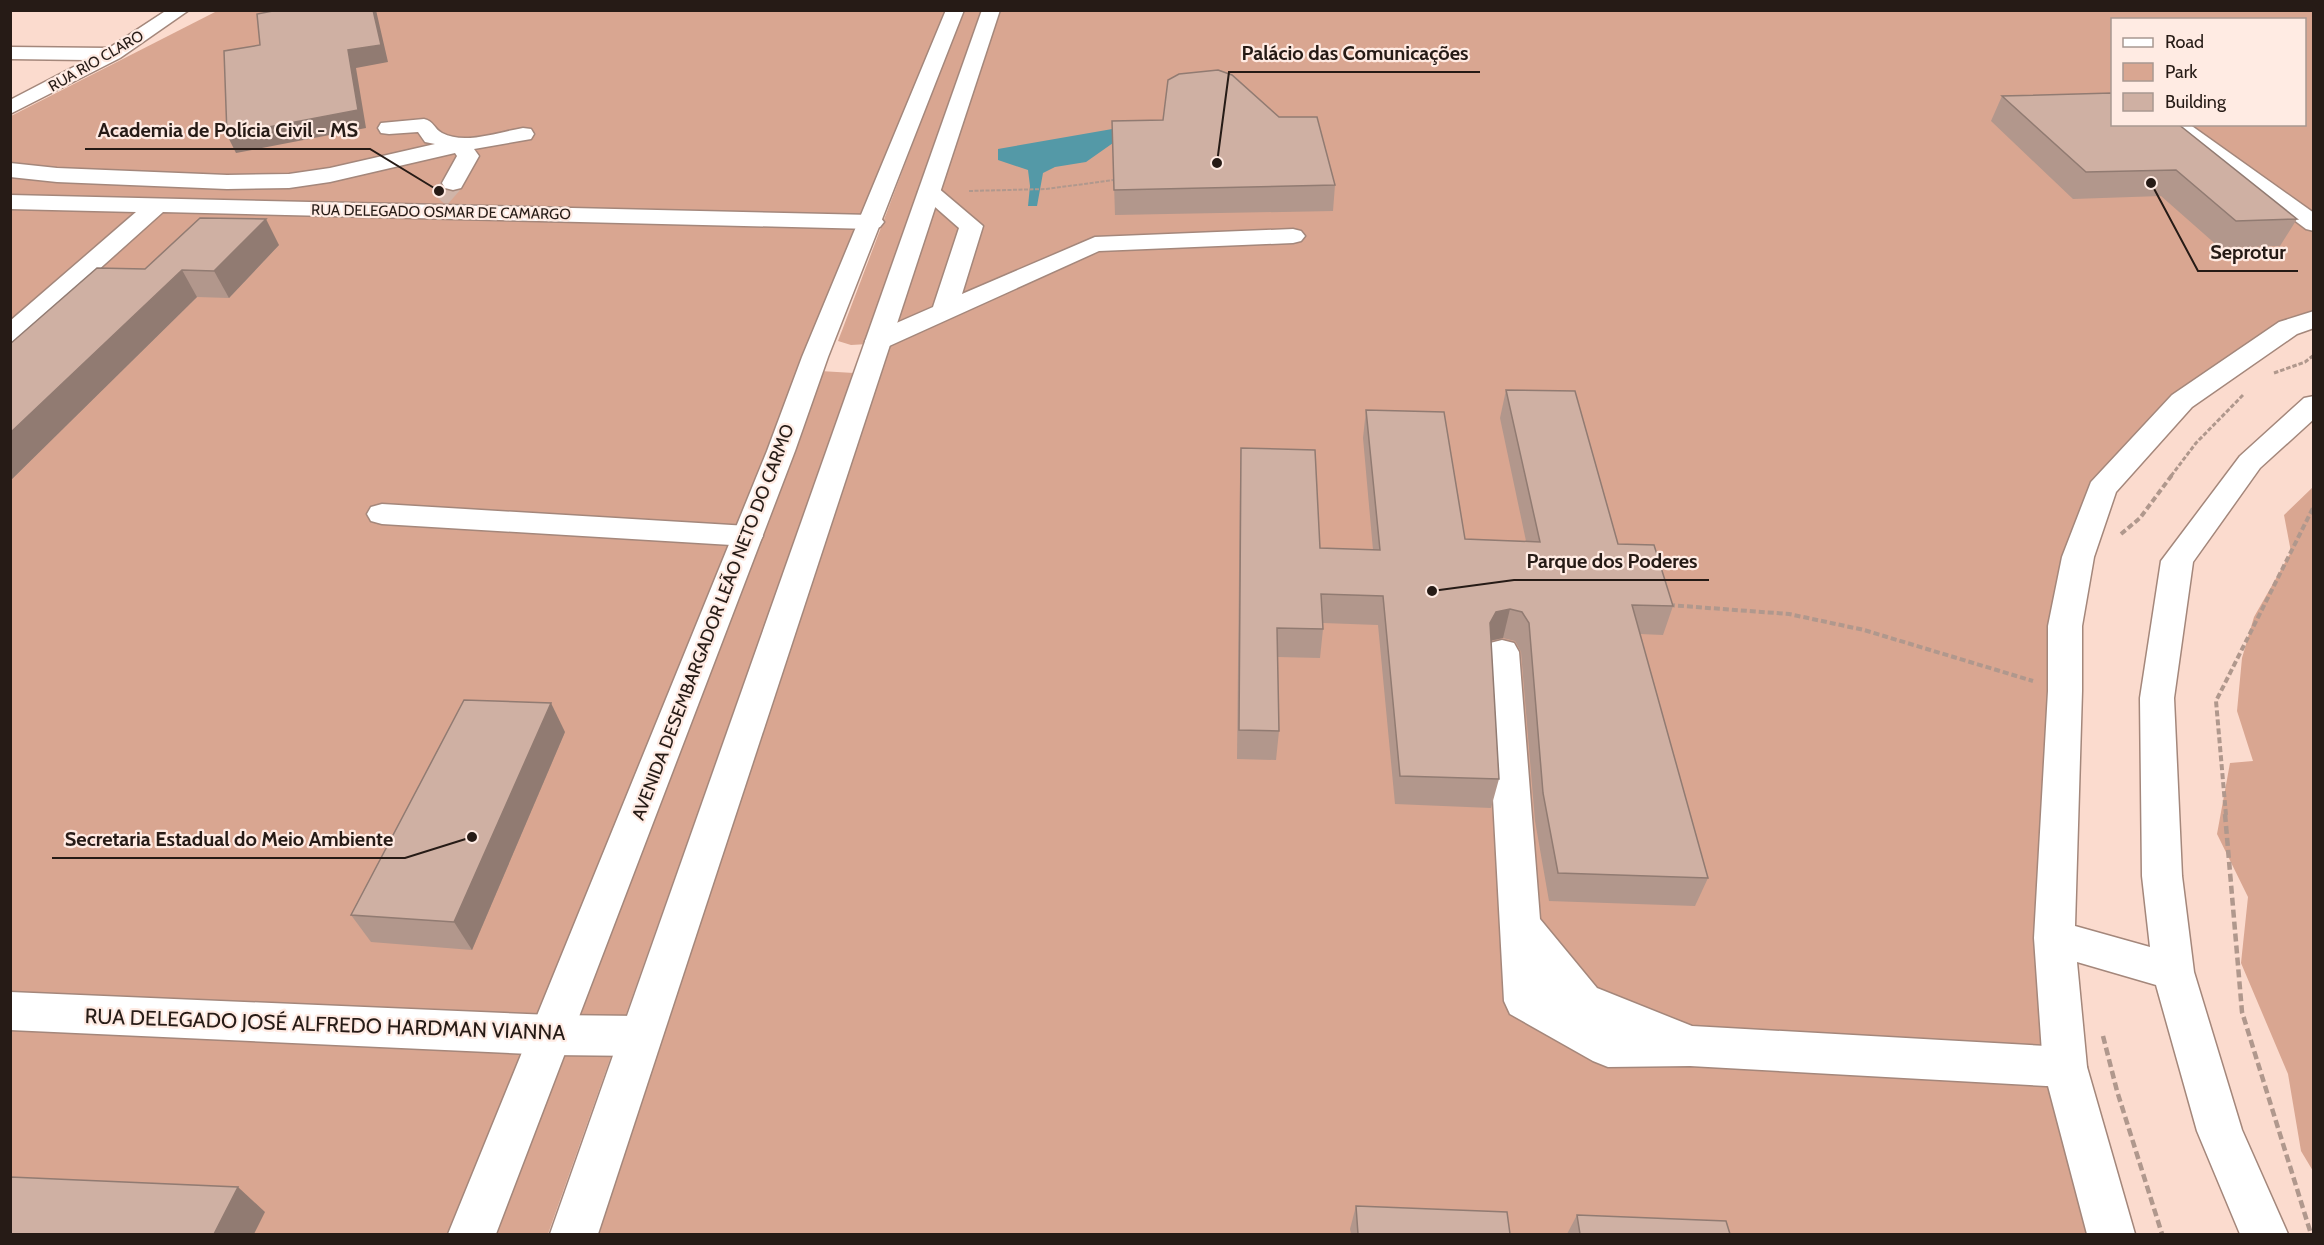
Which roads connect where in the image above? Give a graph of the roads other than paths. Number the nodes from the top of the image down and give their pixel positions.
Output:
1 (180, 10) edge
2 (955, 10) edge
3 (991, 10) edge
4 (104, 35) dead end
5 (10, 53) edge
6 (77, 54) junction
7 (112, 54) junction
8 (10, 108) edge
9 (50, 108) dead end
10 (30, 120) dead end
11 (389, 128) dead end
12 (2185, 130) edge
13 (523, 134) dead end
14 (460, 145) junction
15 (412, 156) junction
16 (10, 170) edge
17 (929, 192) junction
18 (441, 198) junction
19 (10, 202) edge
20 (158, 205) junction
21 (376, 210) junction
22 (872, 222) junction
23 (2313, 224) edge
24 (1293, 236) dead end
25 (944, 312) junction
26 (2313, 319) edge
27 (10, 335) edge
28 (851, 354) junction
29 (2313, 404) edge
30 (381, 514) dead end
31 (748, 536) junction
32 (1502, 652) dead end
33 (2054, 938) junction
34 (2173, 972) junction
35 (10, 1011) edge
36 (552, 1035) junction
37 (640, 1036) junction
38 (2066, 1067) junction
39 (479, 1218) edge
40 (455, 1234) edge
41 (574, 1234) edge
42 (2111, 1234) edge
43 (2264, 1234) edge

1 - 7 main road, RUA RIO CLARO
2 - 22 main road, AVENIDA DESEMBARGADOR LEÃO NETO DO CARMO
3 - 17 main road, AVENIDA DESEMBARGADOR LEÃO NETO DO CARMO
4 - 6 main road
5 - 6 main road
6 - 7 main road
7 - 8 main road, RUA RIO CLARO
9 - 10 main road
11 - 14 main road
12 - 23 main road
13 - 14 main road
14 - 15 main road
14 - 18 main road
15 - 16 main road
15 - 21 main road
17 - 25 main road
17 - 28 main road, AVENIDA DESEMBARGADOR LEÃO NETO DO CARMO
18 - 21 main road, RUA DELEGADO OSMAR DE CAMARGO
18 - 22 main road, RUA DELEGADO OSMAR DE CAMARGO
19 - 20 main road, RUA DELEGADO OSMAR DE CAMARGO
20 - 21 main road, RUA DELEGADO OSMAR DE CAMARGO
20 - 27 main road
22 - 28 main road, AVENIDA DESEMBARGADOR LEÃO NETO DO CARMO
24 - 25 main road
25 - 28 main road
26 - 33 main road
28 - 31 main road, AVENIDA DESEMBARGADOR LEÃO NETO DO CARMO
28 - 37 main road, AVENIDA DESEMBARGADOR LEÃO NETO DO CARMO
29 - 34 main road
30 - 31 main road
31 - 36 main road, AVENIDA DESEMBARGADOR LEÃO NETO DO CARMO
32 - 38 main road
33 - 34 main road
33 - 38 main road
34 - 43 main road
35 - 36 main road, RUA DELEGADO JOSÉ ALFREDO HARDMAN VIANNA
36 - 37 main road, RUA DELEGADO JOSÉ ALFREDO HARDMAN VIANNA
36 - 39 main road, AVENIDA DESEMBARGADOR LEÃO NETO DO CARMO
37 - 41 main road, AVENIDA DESEMBARGADOR LEÃO NETO DO CARMO
38 - 42 main road
39 - 40 main road

